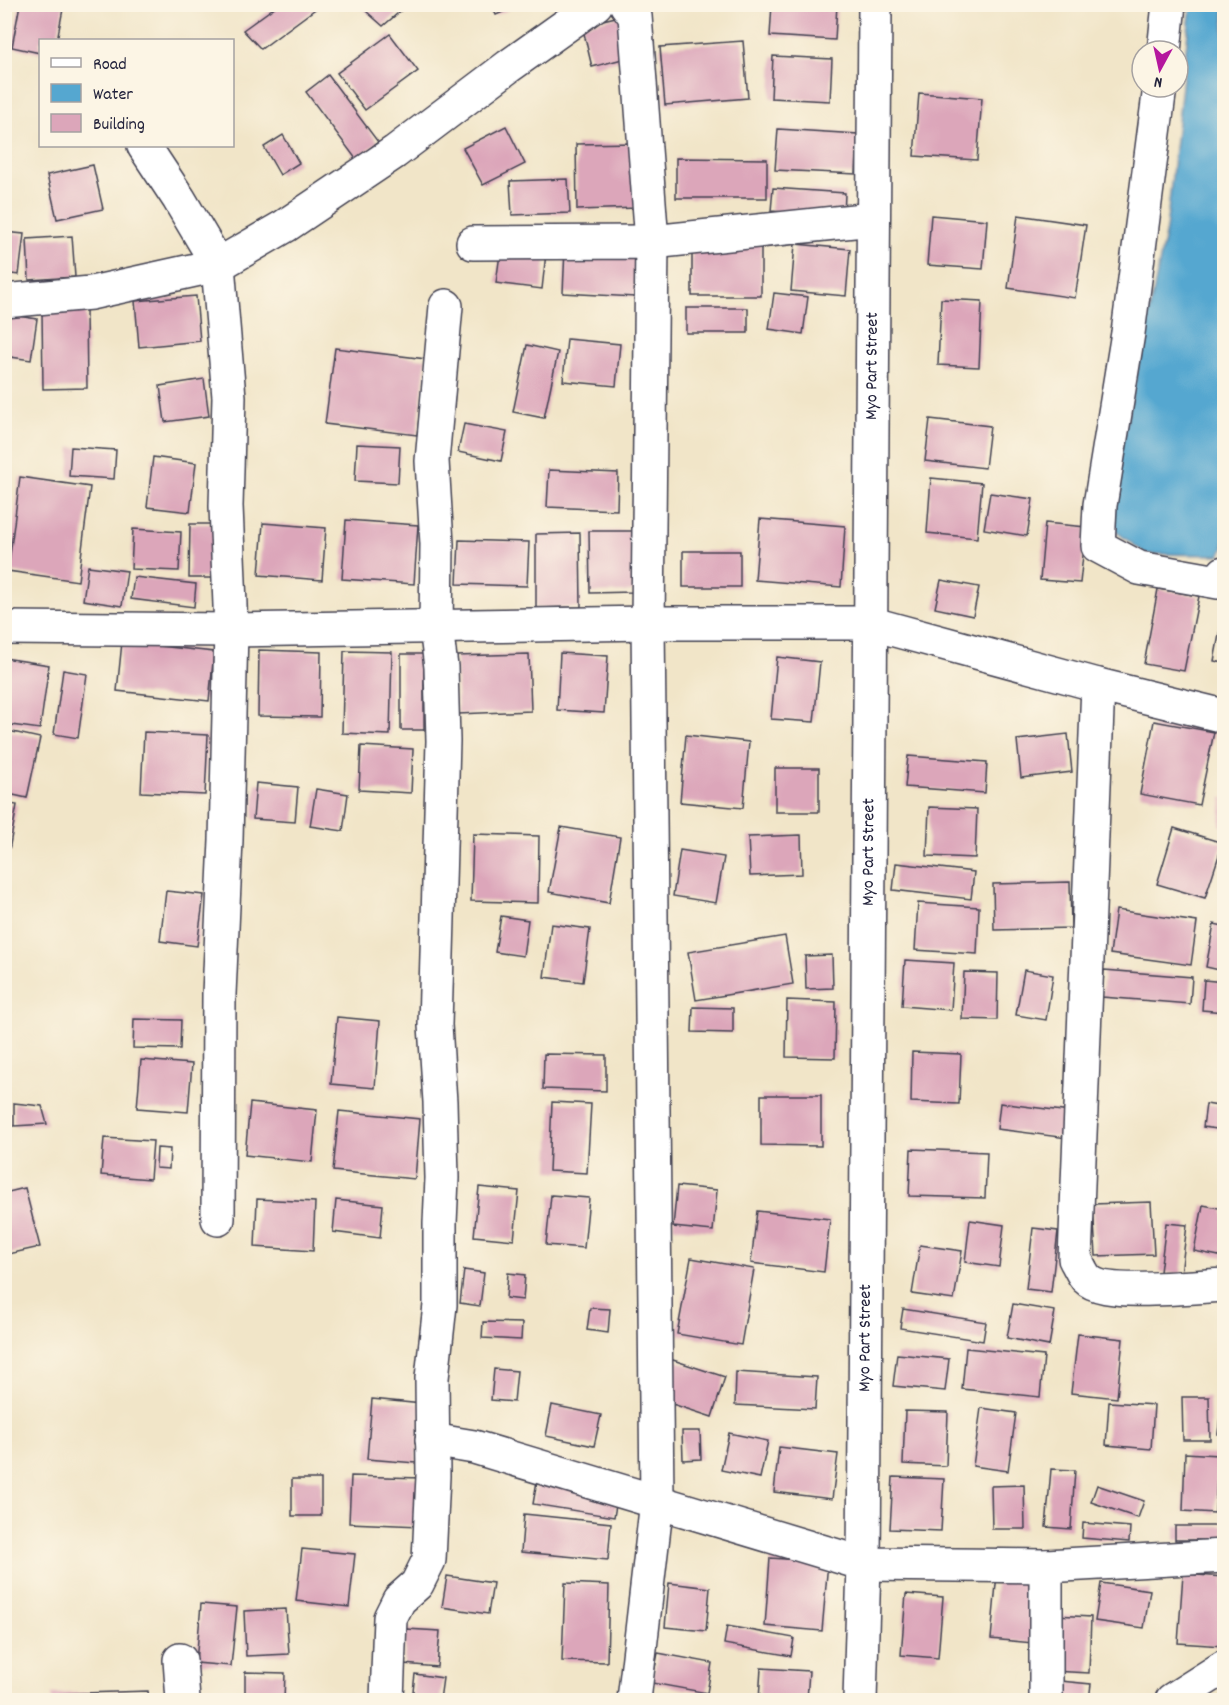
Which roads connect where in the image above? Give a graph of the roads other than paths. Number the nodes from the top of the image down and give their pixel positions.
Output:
1 (596, 4) edge
2 (626, 4) edge
3 (874, 4) edge
4 (1169, 4) edge
5 (1165, 39) edge
6 (1158, 99) edge
7 (145, 147) edge
8 (873, 219) junction
9 (652, 242) junction
10 (473, 243) dead end
11 (218, 265) junction
12 (4, 301) edge
13 (446, 306) dead end
14 (1224, 573) edge
15 (648, 623) junction
16 (869, 623) junction
17 (436, 627) junction
18 (4, 628) edge
19 (231, 630) junction
20 (1098, 685) junction
21 (1224, 716) edge
22 (218, 1218) dead end
23 (1224, 1285) edge
24 (432, 1440) junction
25 (657, 1501) junction
26 (1224, 1556) edge
27 (864, 1564) junction
28 (1046, 1566) junction
29 (180, 1660) dead end
30 (1224, 1667) edge
31 (183, 1701) edge
32 (387, 1701) edge
33 (634, 1701) edge
34 (860, 1701) edge
35 (1046, 1701) edge
36 (1172, 1701) edge

1 - 11 street
2 - 9 street
3 - 8 street, Myo Part Street
4 - 5 street
6 - 14 street
7 - 11 street
8 - 9 street
8 - 16 street, Myo Part Street
9 - 10 street
9 - 15 street
11 - 12 street
11 - 19 street
13 - 17 street
15 - 16 street
15 - 17 street
15 - 25 street
16 - 20 street
16 - 27 street, Myo Part Street
17 - 19 street
17 - 24 street
18 - 19 street
19 - 22 street
20 - 21 street
20 - 23 street
24 - 25 street
24 - 32 street
25 - 27 street
25 - 33 street
26 - 28 street
27 - 28 street
27 - 34 street, Myo Part Street
28 - 35 street
29 - 31 street
30 - 36 street

